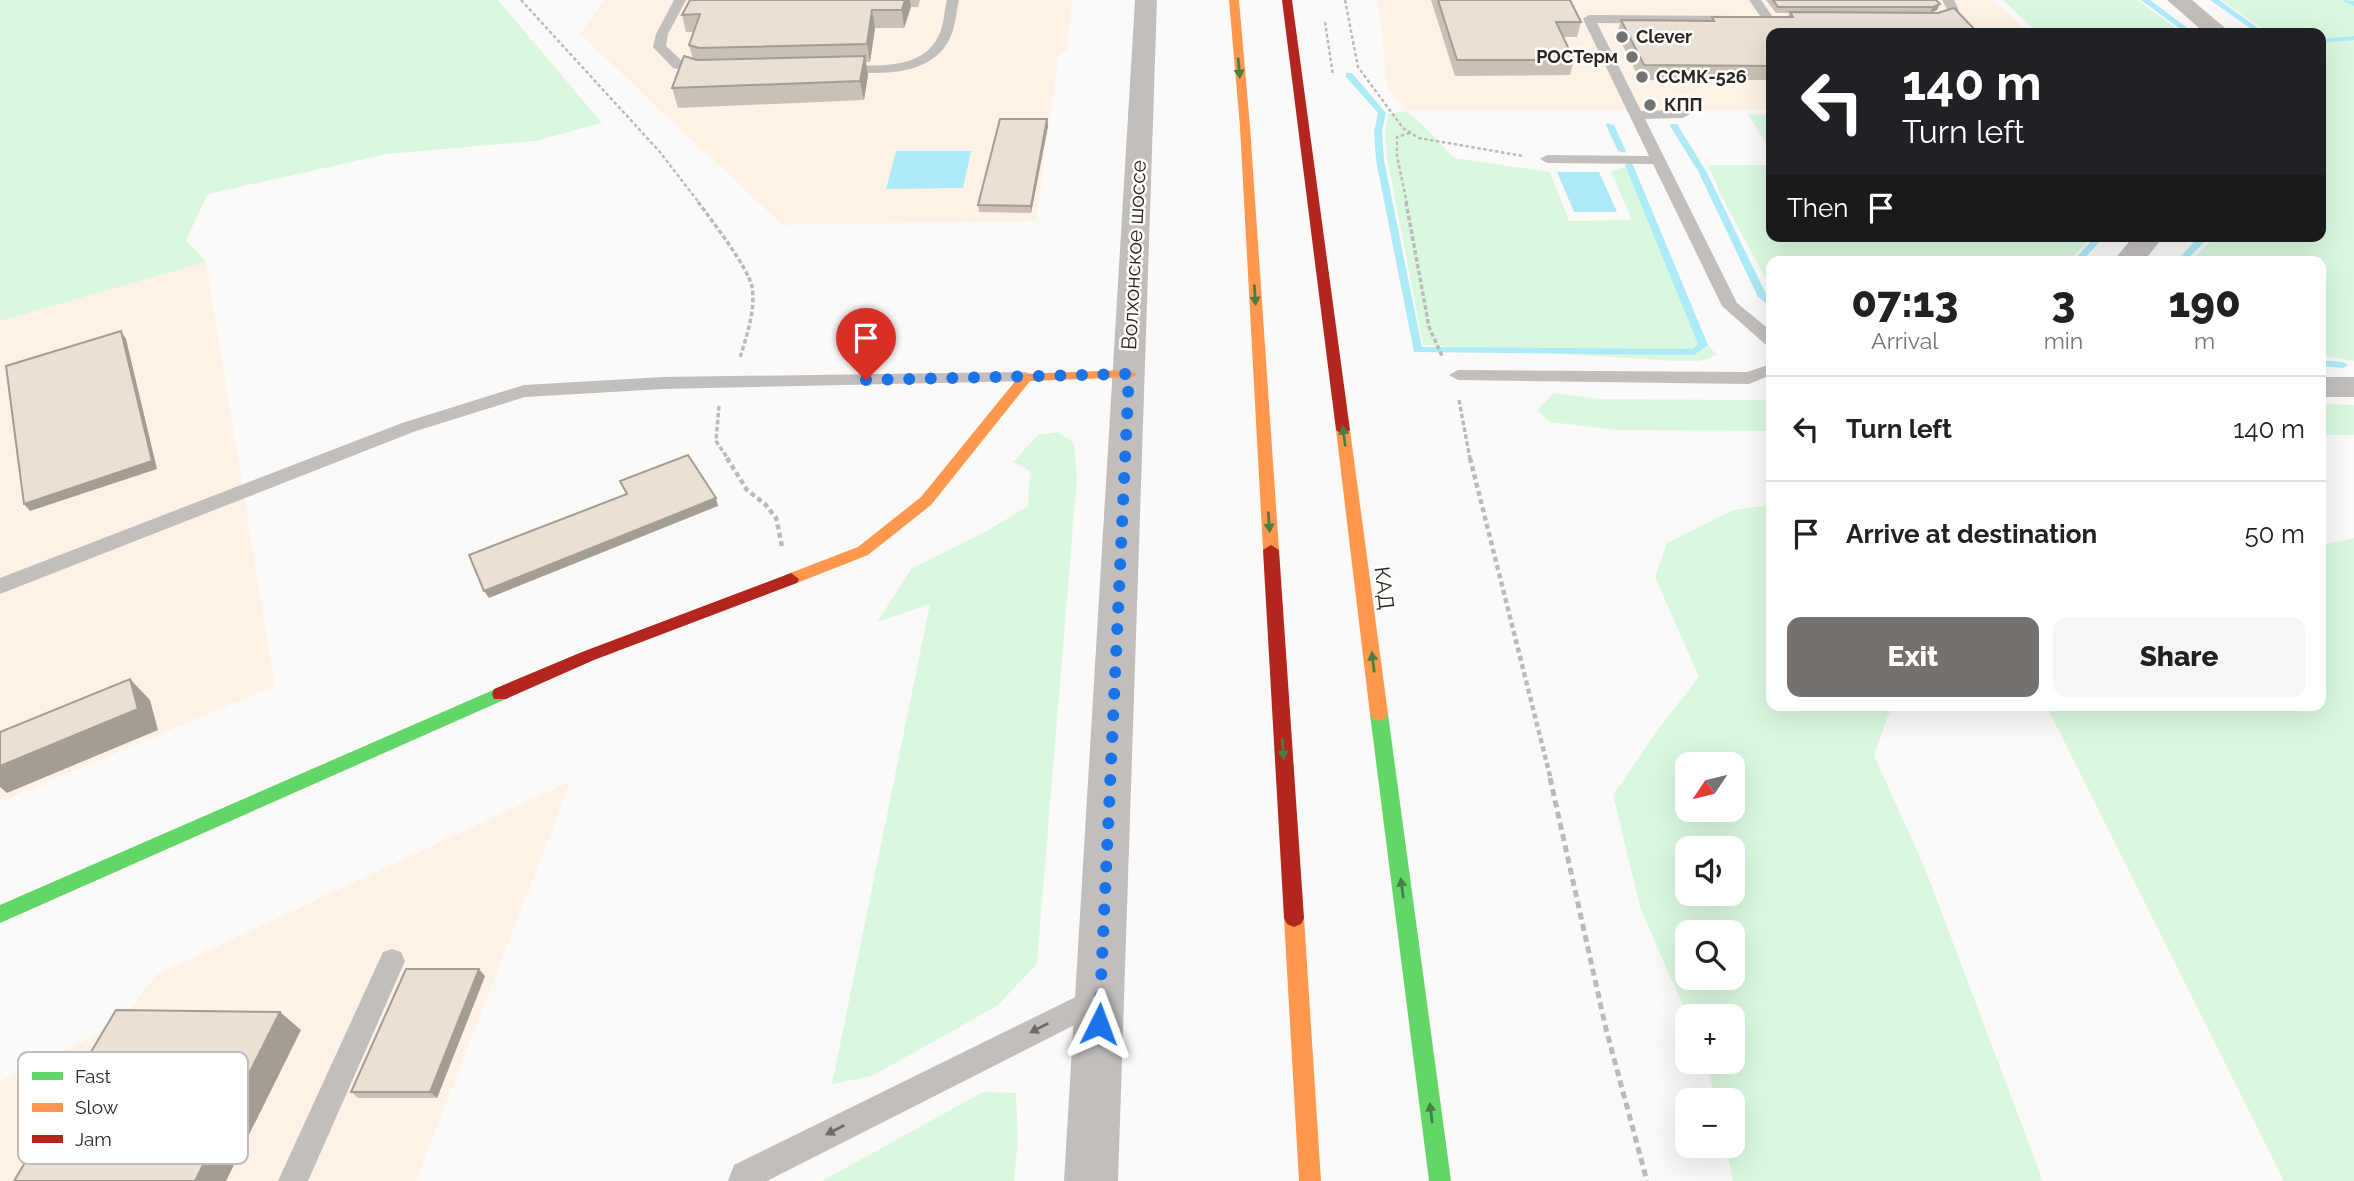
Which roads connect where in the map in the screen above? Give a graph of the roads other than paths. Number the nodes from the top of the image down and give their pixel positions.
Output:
1 (680, 0) edge
2 (953, 0) edge
3 (1146, 0) edge
4 (1234, 0) edge
5 (1287, 0) edge
6 (1755, 0) edge
7 (1948, 0) edge
8 (2178, 0) edge
9 (1918, 20) edge
10 (2213, 28) edge
11 (826, 69) edge
12 (716, 72) edge
13 (1683, 114) dead end
14 (1634, 115) junction
15 (1547, 159) road end
16 (1657, 160) junction
17 (2145, 242) edge
18 (2132, 256) edge
19 (1766, 336) edge
20 (1766, 371) edge
21 (1129, 374) junction
22 (1458, 375) road end
23 (1026, 377) junction
24 (2326, 387) edge
25 (2354, 387) edge
26 (0, 586) edge
27 (0, 914) edge
28 (392, 961) dead end
29 (1100, 998) junction
30 (741, 1179) edge
31 (293, 1181) edge
32 (1091, 1181) edge
33 (1310, 1181) edge
34 (1440, 1181) edge

1 - 12 lane
2 - 11 lane
3 - 21 street, Волхонское шоссе
4 -> 33 main road
34 -> 5 main road, КАД
6 - 14 lane
7 - 9 lane
8 - 10 street
13 - 14 lane
14 - 16 lane
15 - 16 lane
16 - 19 lane
17 - 18 street
20 - 22 lane
21 - 23 main road
21 - 29 street, Волхонское шоссе
23 - 26 lane
23 - 27 main road
24 - 25 street
28 - 31 lane
29 -> 30 lane
29 - 32 street, Волхонское шоссе

